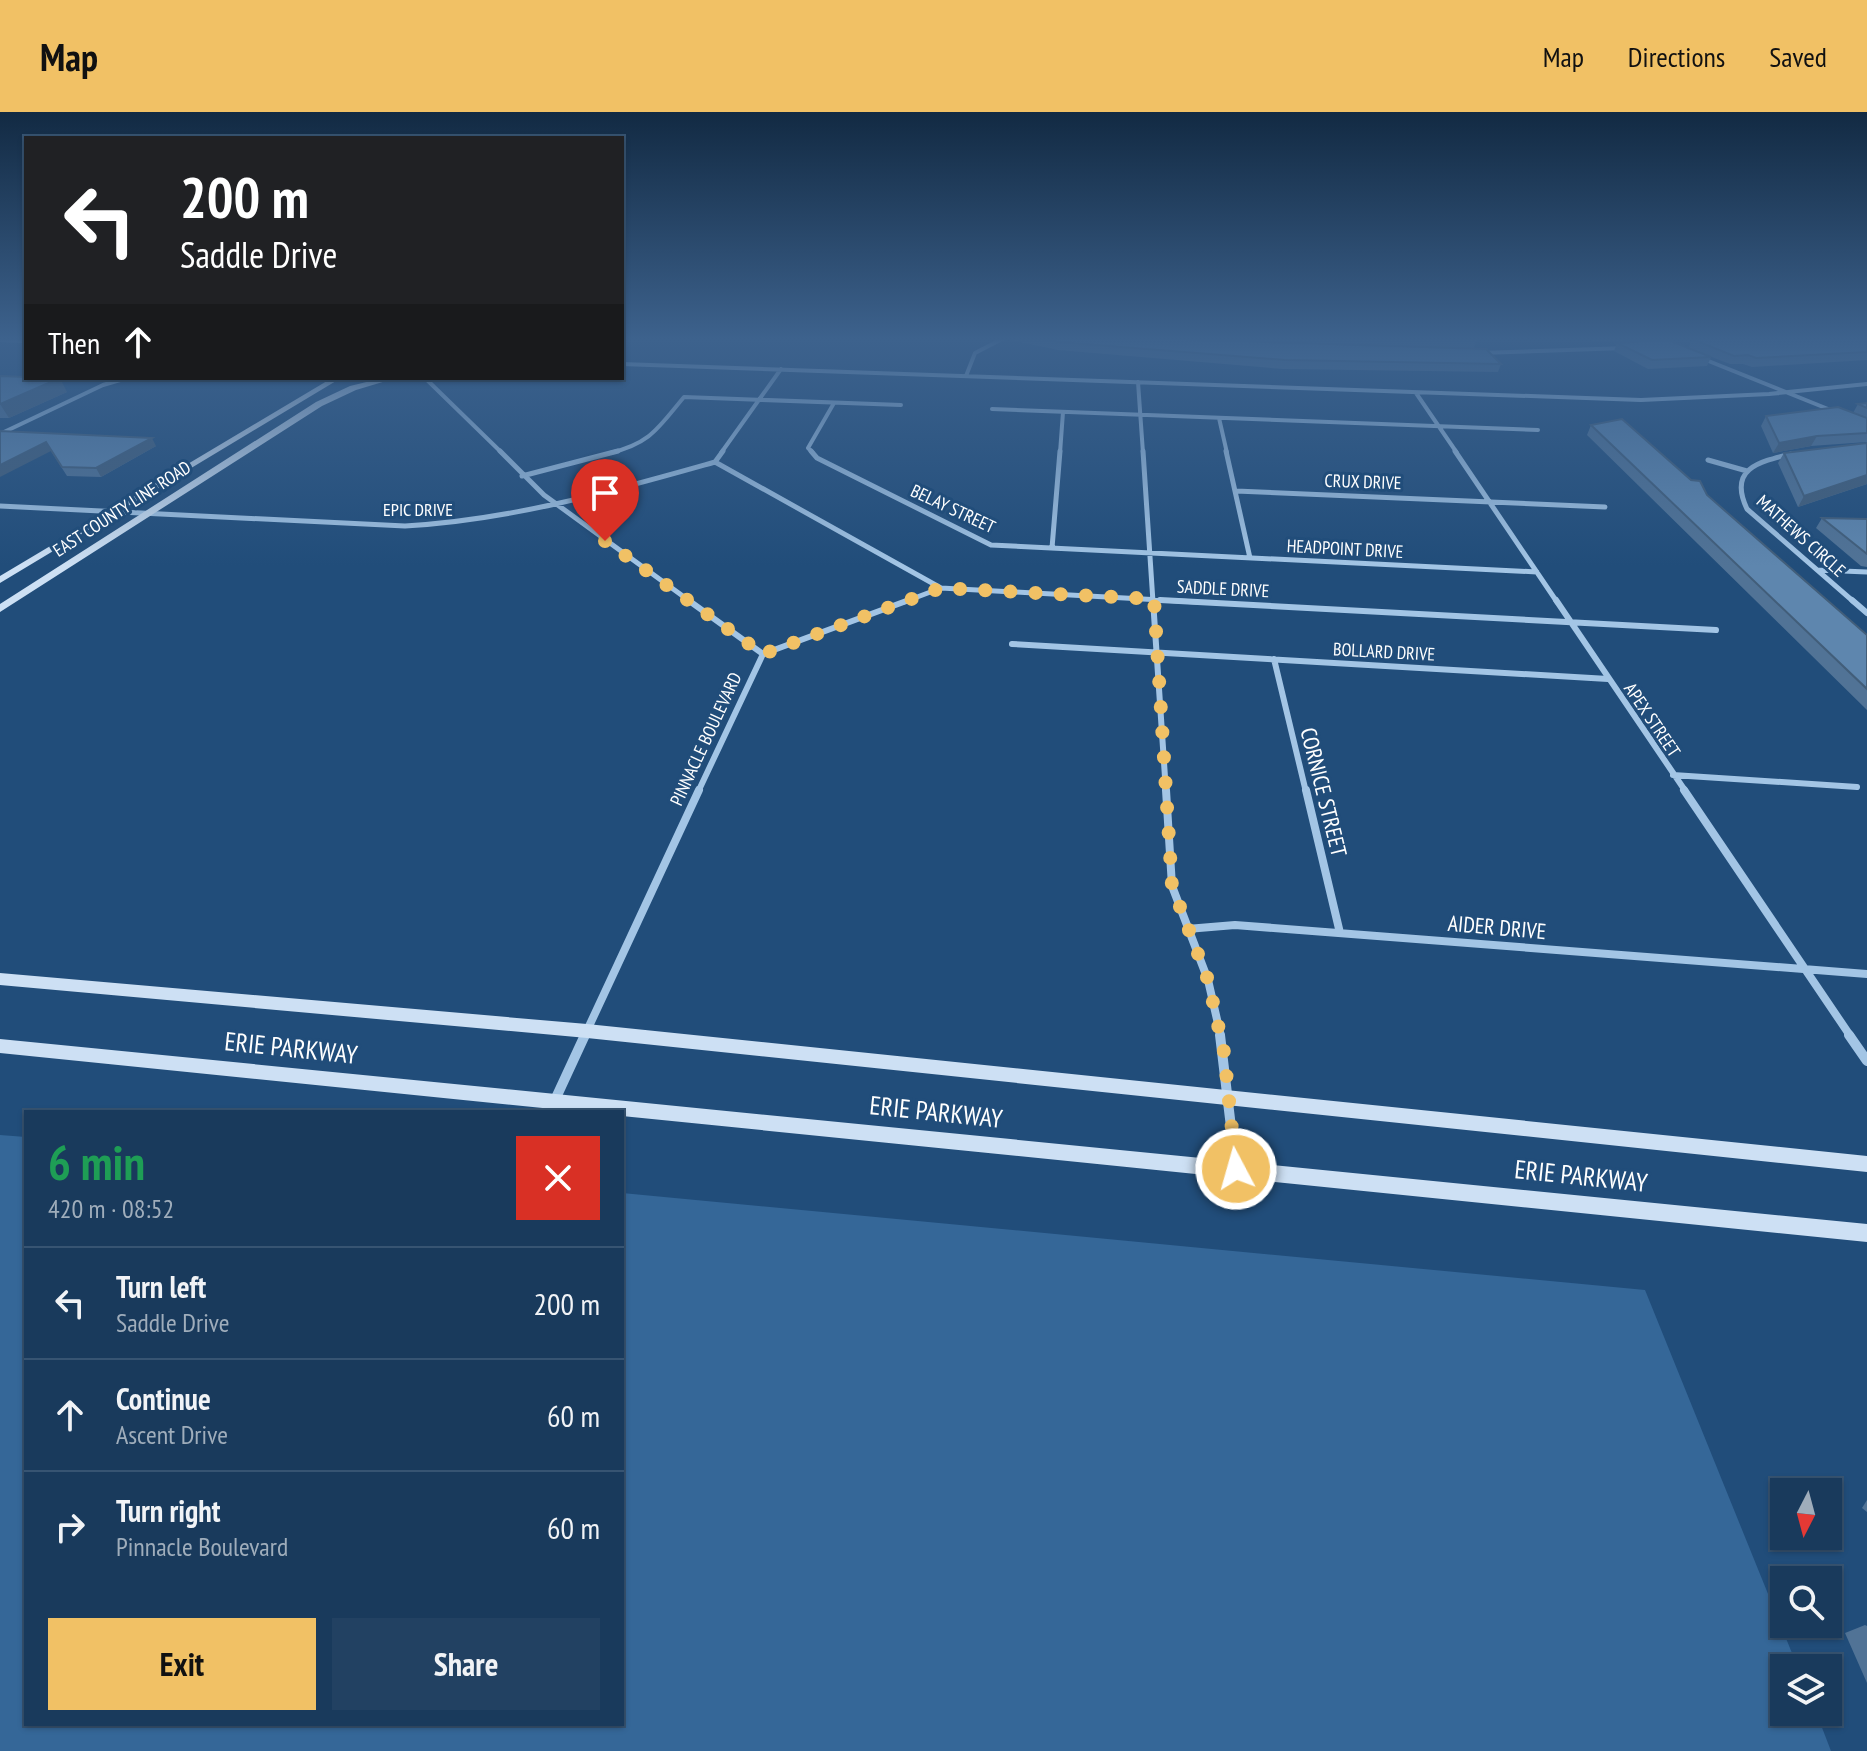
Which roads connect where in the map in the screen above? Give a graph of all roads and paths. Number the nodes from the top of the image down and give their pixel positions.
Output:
1 (43, 413) edge
2 (277, 413) edge
3 (304, 413) edge
4 (460, 413) edge
5 (670, 413) edge
6 (750, 413) edge
7 (828, 413) edge
8 (1063, 413) edge
9 (1101, 413) edge
10 (1430, 413) edge
11 (1140, 415) junction
12 (1219, 418) junction
13 (1439, 426) junction
14 (1538, 430) dead end
15 (0, 434) edge
16 (1799, 453) edge
17 (1708, 460) dead end
18 (715, 462) junction
19 (1747, 471) junction
20 (522, 476) junction
21 (1236, 491) junction
22 (1489, 502) junction
23 (557, 505) junction
24 (0, 506) edge
25 (1605, 507) dead end
26 (113, 511) junction
27 (149, 513) junction
28 (1052, 548) junction
29 (1151, 553) junction
30 (1250, 558) junction
31 (1817, 570) junction
32 (1537, 572) junction
33 (1867, 572) edge
34 (0, 580) edge
35 (941, 588) junction
36 (1154, 599) junction
37 (0, 609) edge
38 (1867, 613) edge
39 (1569, 621) junction
40 (1716, 630) dead end
41 (1012, 644) dead end
42 (1158, 653) junction
43 (763, 654) junction
44 (1274, 659) junction
45 (1608, 679) junction
46 (1673, 775) junction
47 (1857, 787) dead end
48 (1187, 929) junction
49 (1340, 933) junction
50 (1803, 969) junction
51 (1867, 974) edge
52 (0, 979) edge
53 (587, 1031) junction
54 (0, 1046) edge
55 (1867, 1061) edge
56 (1228, 1097) junction
57 (553, 1103) junction
58 (1867, 1164) edge
59 (1236, 1169) junction
60 (1867, 1233) edge

1 - 15 street
2 - 26 main road, EAST COUNTY LINE ROAD
3 - 27 main road, EAST COUNTY LINE ROAD
4 - 20 street, PINNACLE BOULEVARD
5 - 20 street
6 - 18 street
7 - 28 street, BELAY STREET
8 - 28 street
9 - 11 street
10 - 13 street, APEX STREET
11 - 12 street
11 - 29 street
12 - 13 street
12 - 21 street
13 - 14 street
13 - 22 street, APEX STREET
16 - 19 street, MATHEWS CIRCLE
17 - 19 street, MATHEWS CIRCLE
18 - 23 street, EPIC DRIVE
18 - 35 street, SADDLE DRIVE
19 - 31 street, MATHEWS CIRCLE
20 - 23 street, PINNACLE BOULEVARD
21 - 22 street, CRUX DRIVE
21 - 30 street
22 - 25 street, CRUX DRIVE
22 - 32 street, APEX STREET
23 - 27 street, EPIC DRIVE
23 - 43 street, PINNACLE BOULEVARD
24 - 26 street, EPIC DRIVE
26 - 27 street, EPIC DRIVE
26 - 34 main road, EAST COUNTY LINE ROAD
27 - 37 main road, EAST COUNTY LINE ROAD
28 - 29 street, BELAY STREET
29 - 30 street, HEADPOINT DRIVE
29 - 36 street
30 - 32 street, HEADPOINT DRIVE
31 - 33 street
31 - 38 street, MATHEWS CIRCLE
32 - 39 street, APEX STREET
35 - 36 street, SADDLE DRIVE
35 - 43 street
36 - 39 street, SADDLE DRIVE
36 - 42 street
39 - 40 street, SADDLE DRIVE
39 - 45 street, APEX STREET
41 - 42 street, BOLLARD DRIVE
42 - 44 street, BOLLARD DRIVE
42 - 48 street
43 - 53 street, PINNACLE BOULEVARD
44 - 45 street, BOLLARD DRIVE
44 - 49 street, CORNICE STREET
45 - 46 street, APEX STREET
46 - 47 street
46 - 50 street, APEX STREET
48 - 49 street, AIDER DRIVE
48 - 56 street
49 - 50 street, AIDER DRIVE
50 - 51 street, AIDER DRIVE
50 - 55 street, APEX STREET
52 - 53 main road, ERIE PARKWAY
53 - 56 main road, ERIE PARKWAY
53 - 57 street, PINNACLE BOULEVARD
54 - 57 main road, ERIE PARKWAY
56 - 58 main road, ERIE PARKWAY
56 - 59 street
57 - 59 main road, ERIE PARKWAY
59 - 60 main road, ERIE PARKWAY

